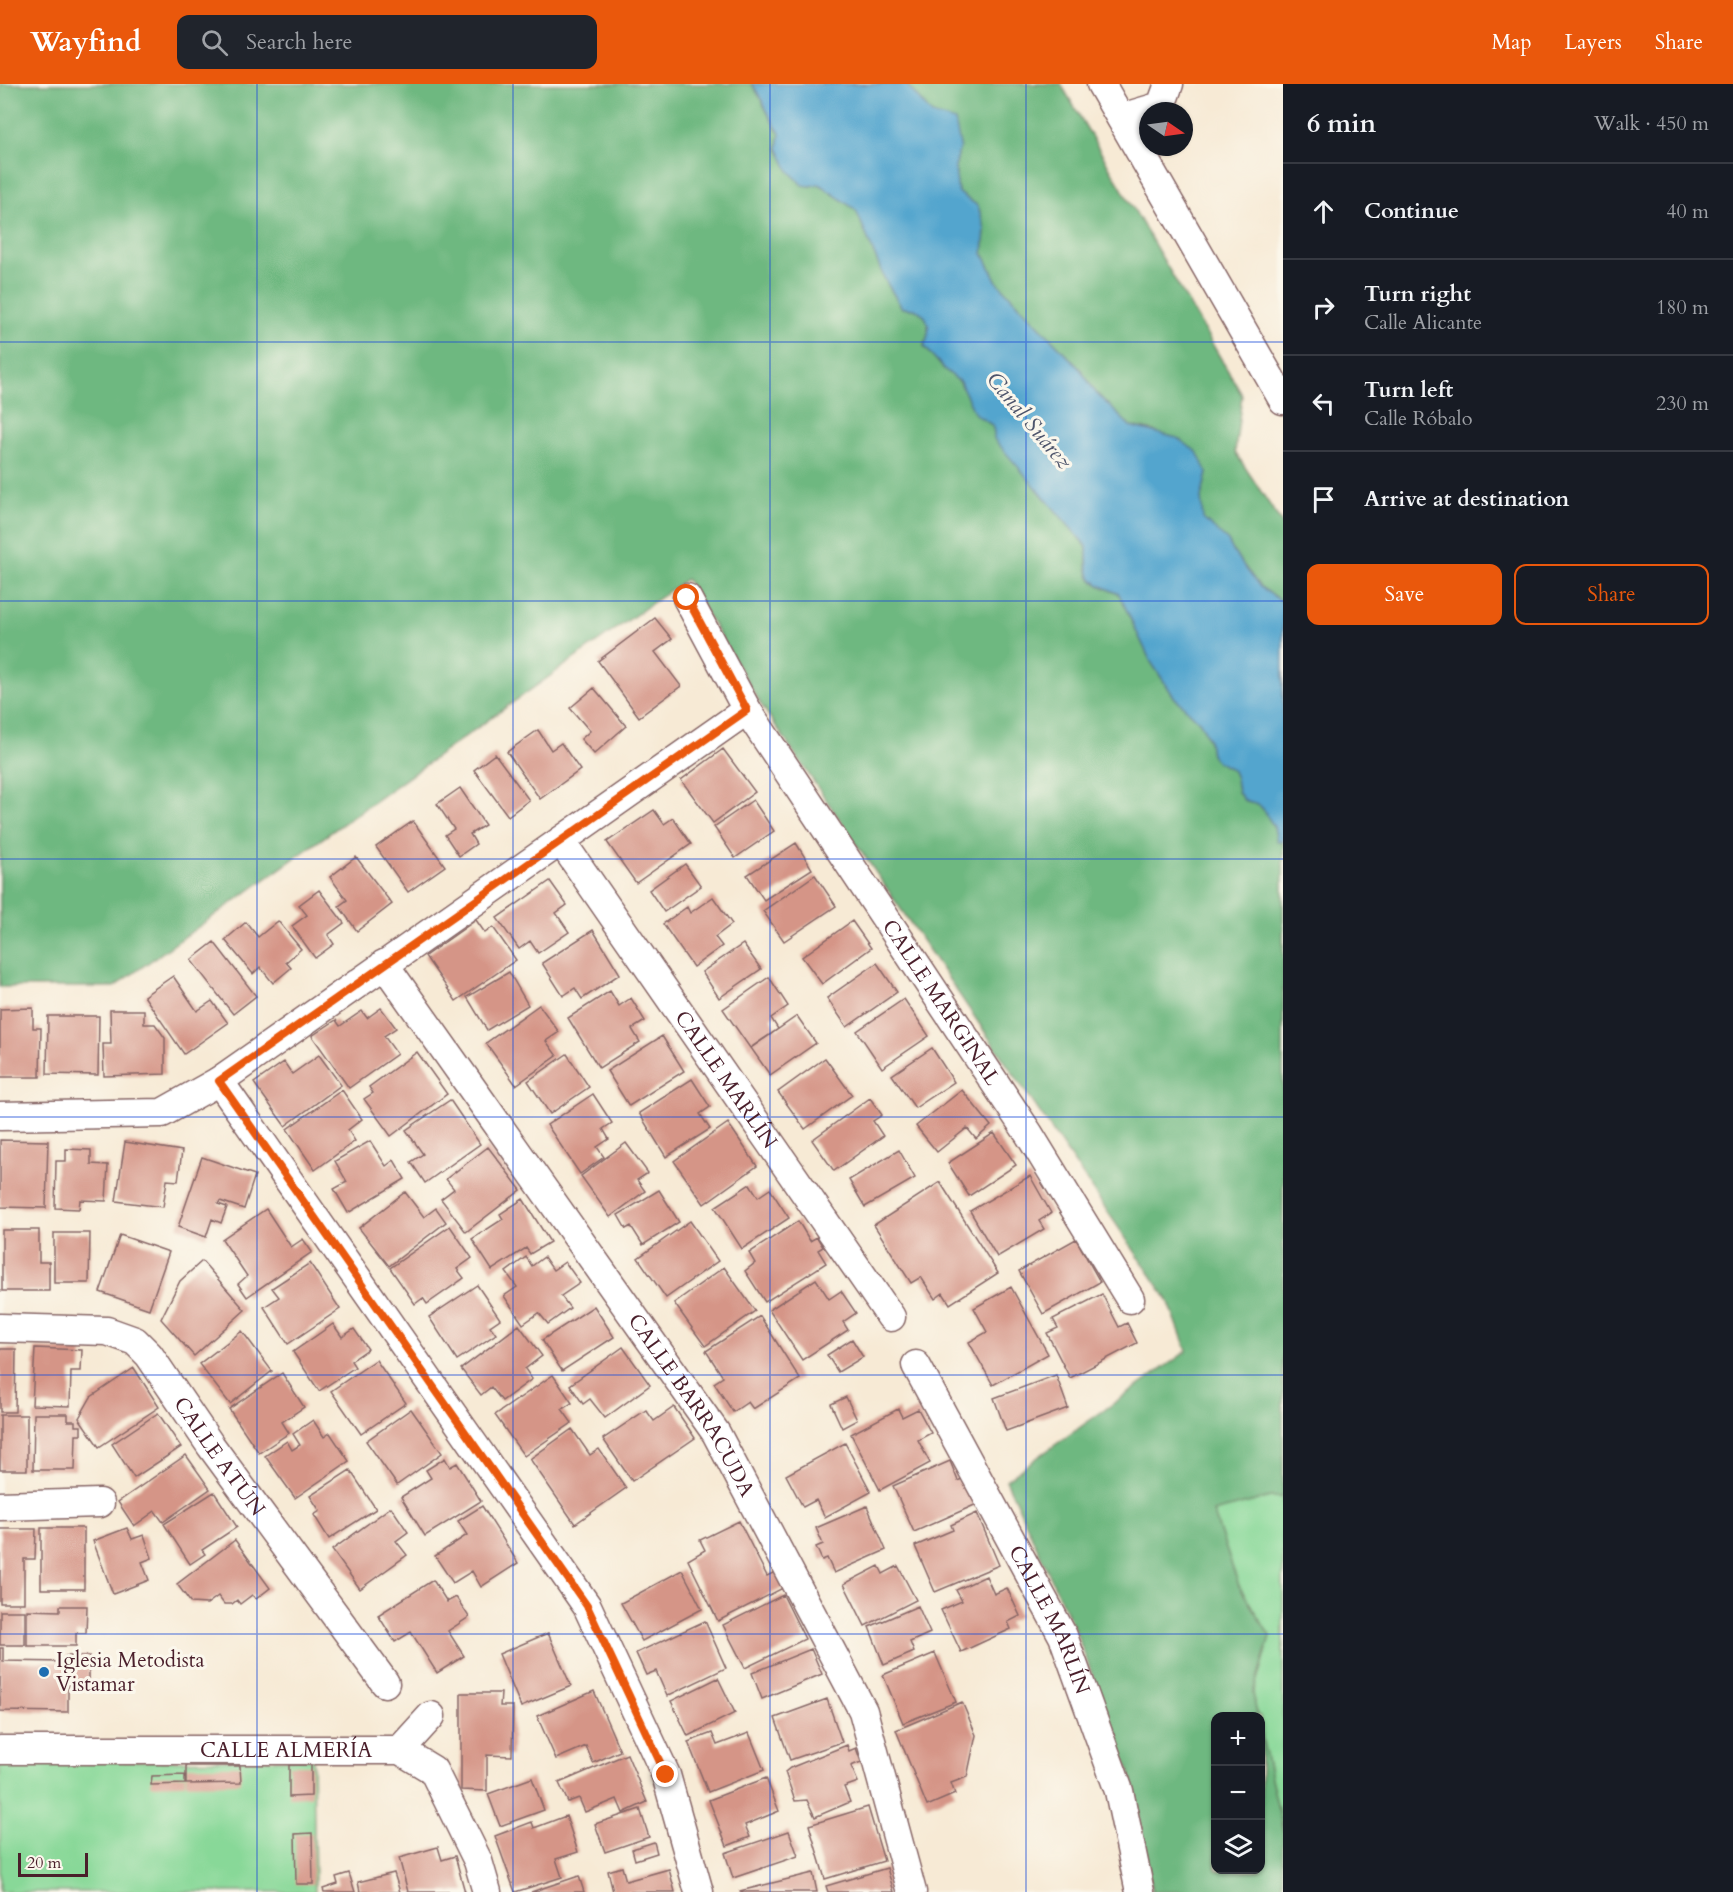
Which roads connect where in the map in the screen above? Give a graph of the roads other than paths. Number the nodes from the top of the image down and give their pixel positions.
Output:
1 (1101, 84) edge
2 (1169, 84) edge
3 (1121, 118) junction
4 (1283, 400) edge
5 (687, 598) dead end
6 (747, 710) junction
7 (561, 841) junction
8 (384, 964) junction
9 (219, 1081) junction
10 (0, 1116) edge
11 (1130, 1299) dead end
12 (891, 1317) dead end
13 (0, 1328) edge
14 (916, 1365) dead end
15 (100, 1503) dead end
16 (0, 1506) edge
17 (385, 1683) dead end
18 (431, 1716) dead end
19 (0, 1750) edge
20 (400, 1750) junction
21 (487, 1892) edge
22 (699, 1892) edge
23 (912, 1892) edge
24 (1140, 1892) edge

1 - 3 street
2 - 3 street
3 - 4 street
5 - 6 street, CALLE MARGINAL
6 - 7 street
6 - 11 street, CALLE MARGINAL
7 - 8 street
7 - 12 street, CALLE MARLÍN
8 - 9 street
8 - 23 street, CALLE BARRACUDA
9 - 10 street
9 - 22 street
13 - 17 street, CALLE ATÚN
14 - 24 street, CALLE MARLÍN
15 - 16 street
18 - 20 street
19 - 20 street, CALLE ALMERÍA
20 - 21 street, CALLE ALMERÍA

